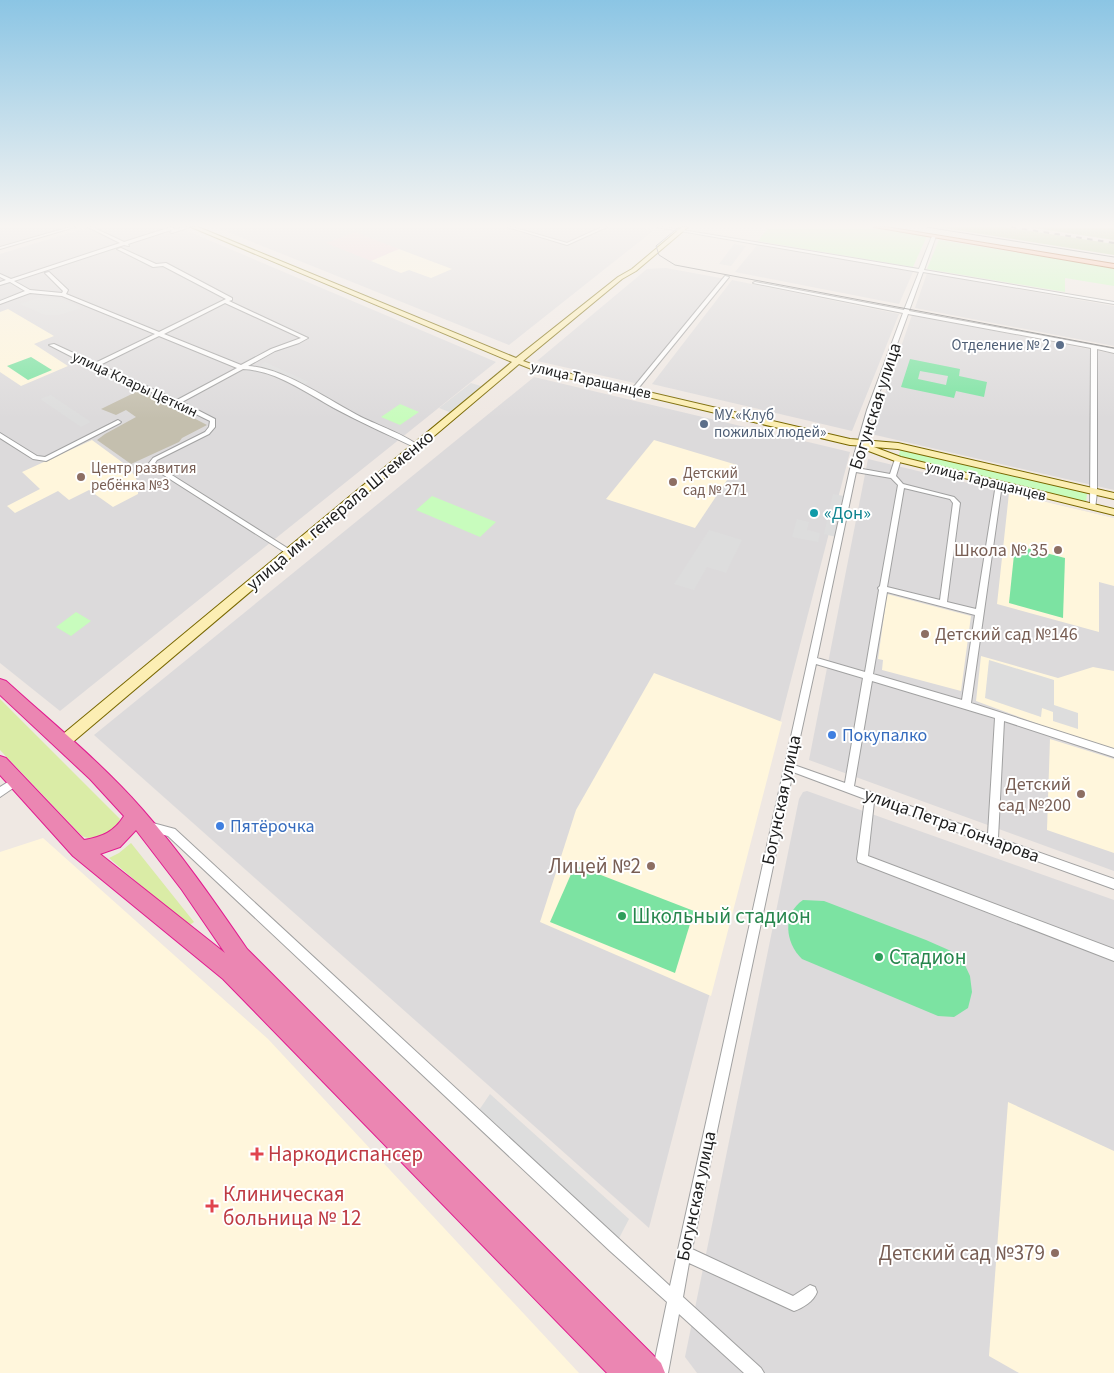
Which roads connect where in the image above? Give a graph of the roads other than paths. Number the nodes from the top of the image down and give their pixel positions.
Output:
1 (66, 291) edge
2 (212, 291) edge
3 (350, 291) edge
4 (603, 291) edge
5 (715, 291) edge
6 (797, 291) edge
7 (913, 291) edge
8 (1042, 291) edge
9 (28, 292) joint
10 (63, 295) junction
11 (228, 300) junction
12 (0, 303) edge
13 (1114, 303) edge
14 (906, 312) junction
15 (160, 335) junction
16 (52, 345) dead end
17 (1094, 347) junction
18 (1114, 351) edge
19 (519, 362) junction
20 (94, 366) junction
21 (241, 367) junction
22 (634, 390) junction
23 (178, 402) junction
24 (118, 422) dead end
25 (0, 436) edge
26 (860, 444) junction
27 (416, 446) junction
28 (898, 459) junction
29 (853, 468) junction
30 (893, 476) junction
31 (999, 484) junction
32 (901, 485) junction
33 (1094, 492) junction
34 (1114, 496) edge
35 (1093, 507) junction
36 (1114, 512) edge
37 (289, 553) junction
38 (882, 588) junction
39 (942, 604) junction
40 (979, 614) junction
41 (812, 660) junction
42 (868, 677) junction
43 (1, 686) edge
44 (966, 705) junction
45 (1000, 716) junction
46 (62, 743) junction
47 (1114, 753) edge
48 (0, 763) edge
49 (789, 767) junction
50 (8, 787) edge
51 (849, 788) junction
52 (870, 796) junction
53 (140, 820) junction
54 (993, 840) junction
55 (80, 850) junction
56 (1114, 884) edge
57 (1114, 955) edge
58 (684, 1253) junction
59 (810, 1292) dead end
60 (674, 1300) junction
61 (626, 1373) edge
62 (651, 1373) edge
63 (660, 1373) edge
64 (756, 1373) edge

1 - 10 street
2 - 11 street
3 - 19 street, улица Таращанцев
4 - 19 street, улица им. генерала Штеменко
5 - 22 street
6 - 14 street
7 - 14 street, Богунская улица
8 - 13 street
9 - 10 street
9 - 12 street
10 - 15 street
11 - 15 street
11 - 21 street
14 - 17 street
14 - 26 street, Богунская улица
15 - 20 street
15 - 21 street
16 - 20 street, улица Клары Цеткин
17 - 18 street
17 - 33 street
19 - 22 street, улица Таращанцев
19 - 27 street, улица им. генерала Штеменко
20 - 23 street, улица Клары Цеткин
21 - 23 street
21 - 27 street
22 - 26 street, улица Таращанцев
23 - 37 street, улица Клары Цеткин
24 - 25 street
26 - 28 street, улица Таращанцев
26 - 29 street, Богунская улица
26 - 33 street, улица Таращанцев
27 - 37 street, улица им. генерала Штеменко
28 - 30 street
28 - 31 street, улица Таращанцев
29 - 30 street
29 - 41 street, Богунская улица
30 - 32 street
31 - 35 street, улица Таращанцев
31 - 40 street
32 - 38 street
32 - 39 street
33 - 34 street, улица Таращанцев
33 - 35 street
35 - 36 street, улица Таращанцев
37 - 46 street, улица им. генерала Штеменко
38 - 39 street
38 - 42 street
39 - 40 street
40 - 44 street
41 - 42 street
41 - 49 street, Богунская улица
42 - 44 street
42 - 51 street
43 - 46 highway
44 - 45 street
45 - 47 street
45 - 54 street
46 - 53 highway
48 - 50 highway
49 - 51 street, улица Петра Гончарова
49 - 58 street, Богунская улица
50 - 55 highway
51 - 52 street, улица Петра Гончарова
52 - 54 street, улица Петра Гончарова
52 - 57 street
53 - 55 highway
53 - 60 street
53 - 62 highway
54 - 56 street, улица Петра Гончарова
55 - 61 highway
58 - 59 street
58 - 60 street, Богунская улица
60 - 63 street, Богунская улица
60 - 64 street

